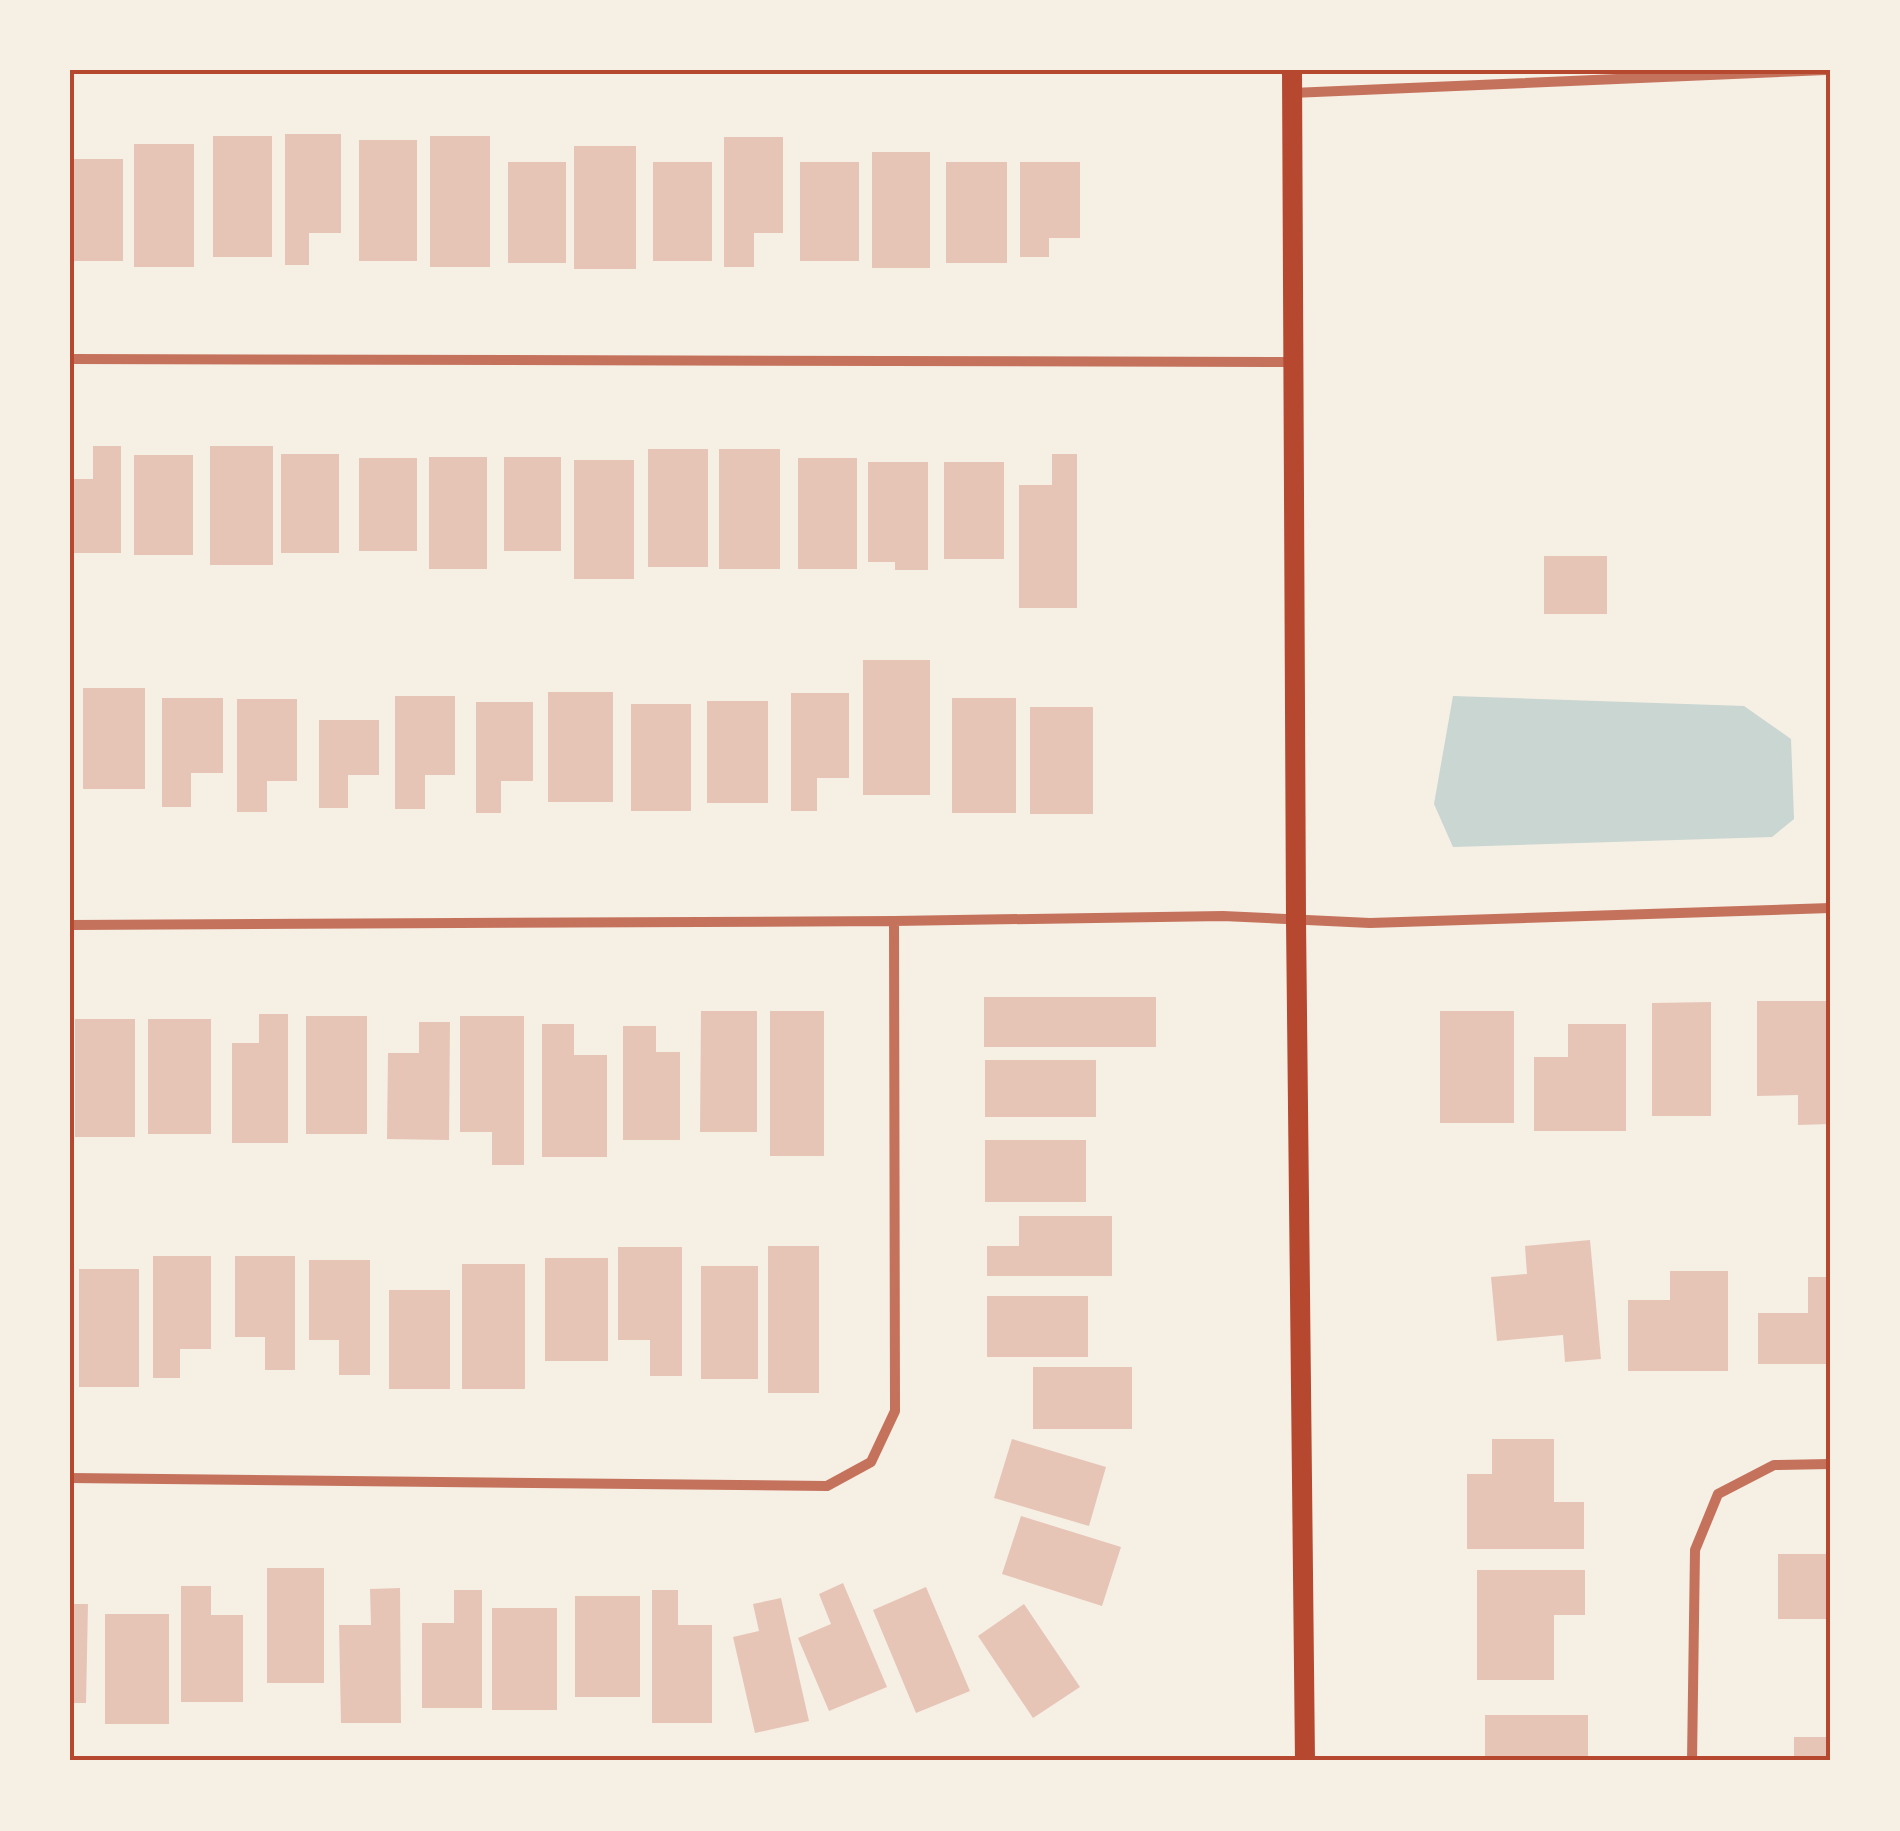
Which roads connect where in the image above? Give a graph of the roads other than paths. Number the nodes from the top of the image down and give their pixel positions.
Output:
1 (1292, 70) edge
2 (1826, 70) edge
3 (1292, 93) junction
4 (70, 359) edge
5 (1294, 362) junction
6 (1830, 908) edge
7 (1296, 920) junction
8 (894, 921) junction
9 (70, 925) edge
10 (1830, 1464) edge
11 (70, 1478) edge
12 (1305, 1761) edge
13 (1692, 1761) edge

1 - 3 main road
2 - 3 street
3 - 5 main road
4 - 5 street
5 - 7 main road
6 - 7 street
7 - 8 street
7 - 12 main road
8 - 9 street
8 - 11 street
10 - 13 street

